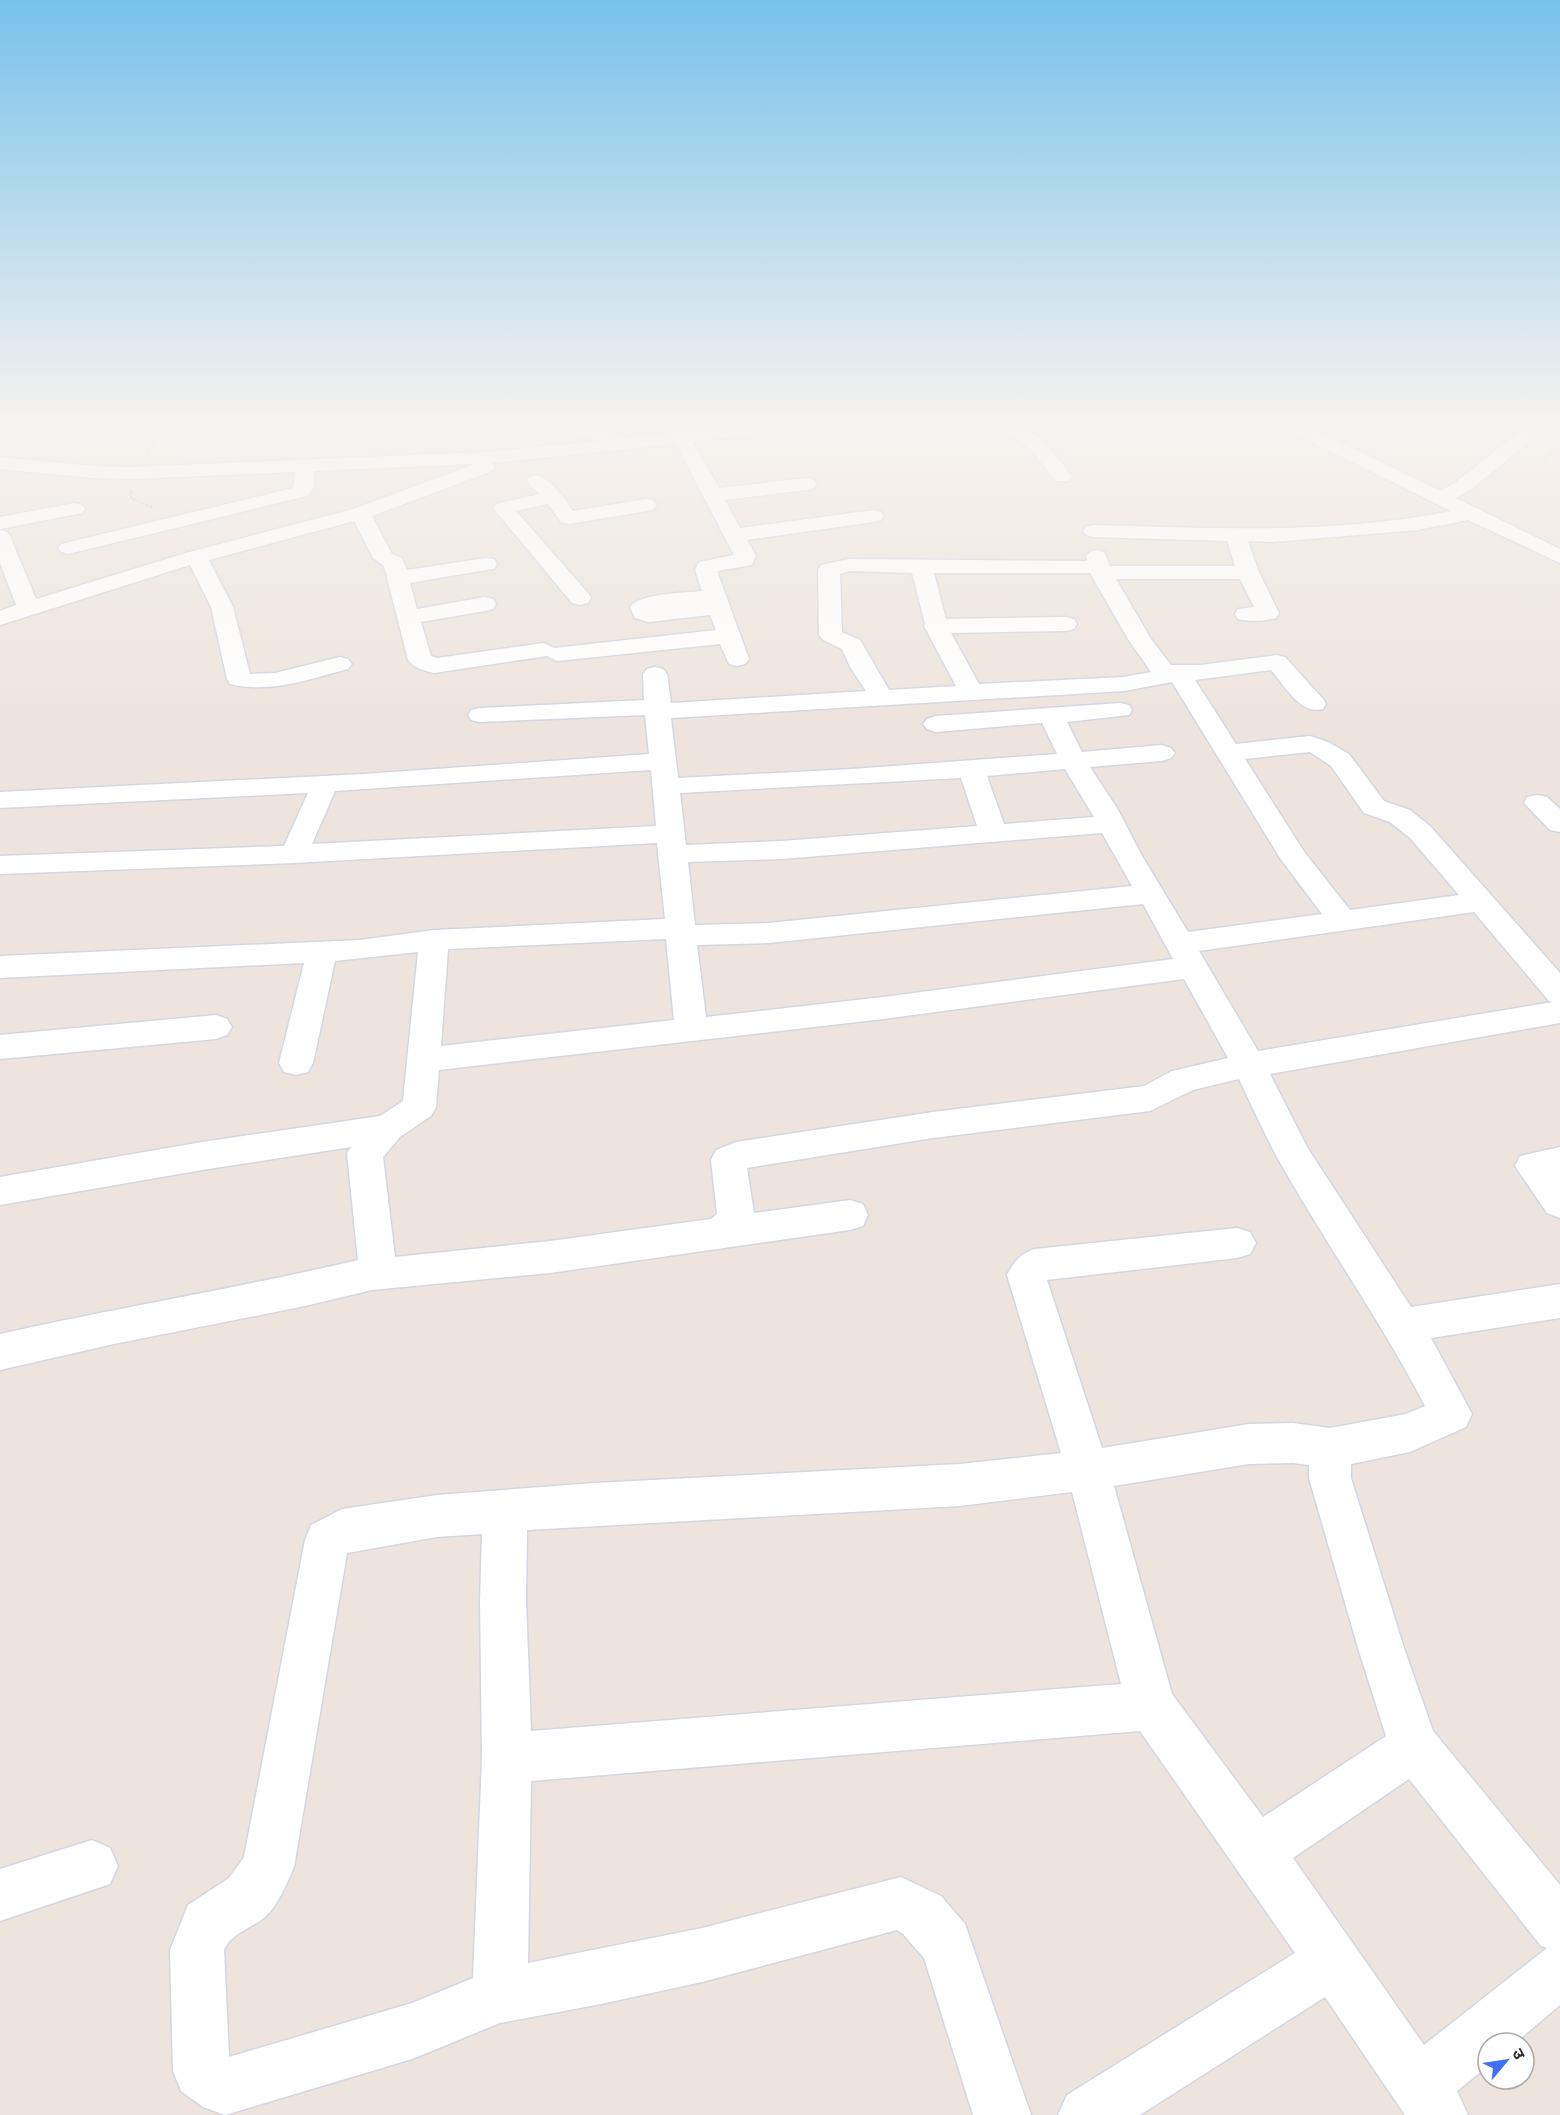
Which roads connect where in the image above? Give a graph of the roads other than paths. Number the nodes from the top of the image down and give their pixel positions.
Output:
1 (28, 518) edge
2 (191, 518) edge
3 (262, 518) edge
4 (342, 518) edge
5 (363, 518) edge
6 (511, 518) edge
7 (725, 518) edge
8 (862, 518) edge
9 (1081, 518) edge
10 (1448, 518) edge
11 (1481, 518) edge
12 (0, 523) edge
13 (1093, 531) junction
14 (278, 534) junction
15 (735, 535) junction
16 (1235, 535) junction
17 (0, 536) edge
18 (68, 548) dead end
19 (196, 556) junction
20 (1560, 557) edge
21 (486, 564) dead end
22 (922, 567) junction
23 (1100, 570) junction
24 (1248, 572) junction
25 (398, 578) junction
26 (580, 598) dead end
27 (485, 604) dead end
28 (29, 609) junction
29 (1246, 614) dead end
30 (408, 617) junction
31 (0, 618) edge
32 (1066, 624) dead end
33 (935, 626) junction
34 (729, 636) junction
35 (737, 659) dead end
36 (340, 664) dead end
37 (656, 674) dead end
38 (1179, 674) junction
39 (972, 692) junction
40 (883, 699) junction
41 (1314, 704) dead end
42 (657, 707) junction
43 (1120, 710) dead end
44 (480, 715) dead end
45 (1051, 716) junction
46 (936, 724) dead end
47 (1161, 753) dead end
48 (1227, 753) junction
49 (1073, 761) junction
50 (972, 770) junction
51 (665, 774) junction
52 (325, 784) junction
53 (0, 800) edge
54 (1537, 803) dead end
55 (1112, 824) junction
56 (1560, 824) edge
57 (993, 832) junction
58 (673, 844) junction
59 (294, 854) junction
60 (0, 865) edge
61 (1151, 894) junction
62 (1480, 902) junction
63 (1343, 921) junction
64 (680, 932) junction
65 (434, 940) junction
66 (322, 951) junction
67 (1186, 955) junction
68 (0, 967) edge
69 (1560, 993) edge
70 (1560, 1012) edge
71 (216, 1027) dead end
72 (691, 1028) junction
73 (0, 1047) edge
74 (424, 1060) junction
75 (296, 1063) dead end
76 (1249, 1065) junction
77 (388, 1128) junction
78 (1560, 1161) edge
79 (0, 1191) edge
80 (1560, 1203) edge
81 (850, 1215) dead end
82 (723, 1231) junction
83 (1236, 1243) dead end
84 (378, 1271) junction
85 (1560, 1300) edge
86 (1402, 1325) junction
87 (0, 1352) edge
88 (1330, 1448) junction
89 (1088, 1470) junction
90 (505, 1511) junction
91 (1151, 1706) junction
92 (1414, 1746) junction
93 (507, 1758) junction
94 (1257, 1852) junction
95 (92, 1866) dead end
96 (0, 1895) edge
97 (1560, 1927) edge
98 (1332, 1961) junction
99 (1560, 1970) edge
100 (500, 1995) junction
101 (1429, 2101) edge
102 (1002, 2115) edge
103 (1087, 2115) edge

1 - 12 street
2 - 18 street
3 - 14 street
4 - 14 street
5 - 25 street
6 - 26 street
7 - 15 street
8 - 15 street
9 - 13 street
10 - 16 street
11 - 20 street
13 - 16 street
13 - 23 street
14 - 19 street
15 - 34 street
16 - 24 street
17 - 28 street
19 - 28 street
19 - 36 street
21 - 25 street
22 - 23 street
22 - 33 street
22 - 40 street
23 - 24 street
23 - 38 street
24 - 29 street
25 - 30 street
27 - 30 street
28 - 31 street
30 - 34 street
32 - 33 street
33 - 39 street
34 - 35 street
37 - 42 street
38 - 39 street
38 - 41 street
38 - 48 street
39 - 40 street
40 - 42 street
42 - 44 street
42 - 51 street
43 - 45 street
45 - 46 street
45 - 49 street
47 - 49 street
48 - 62 street
48 - 63 street
49 - 50 street
49 - 55 street
50 - 51 street
50 - 57 street
51 - 52 street
51 - 58 street
52 - 53 street
52 - 59 street
54 - 56 street
55 - 57 street
55 - 61 street
57 - 58 street
58 - 59 street
58 - 64 street
59 - 60 street
61 - 64 street
61 - 67 street
62 - 63 street
62 - 69 street
63 - 67 street
64 - 65 street
64 - 72 street
65 - 66 street
65 - 74 street
66 - 68 street
66 - 75 street
67 - 72 street
67 - 76 street
70 - 76 street
71 - 73 street
72 - 74 street
74 - 77 street
76 - 82 street
76 - 86 street
77 - 79 street
77 - 84 street
78 - 80 street
81 - 82 street
82 - 84 street
83 - 89 street
84 - 87 street
85 - 86 street
86 - 88 street
88 - 89 street
88 - 92 street
89 - 90 street
89 - 91 street
90 - 93 street
90 - 100 street
91 - 93 street
91 - 94 street
92 - 94 street
92 - 97 street
93 - 100 street
94 - 98 street
95 - 96 street
98 - 101 street
98 - 103 street
99 - 101 street
100 - 102 street

